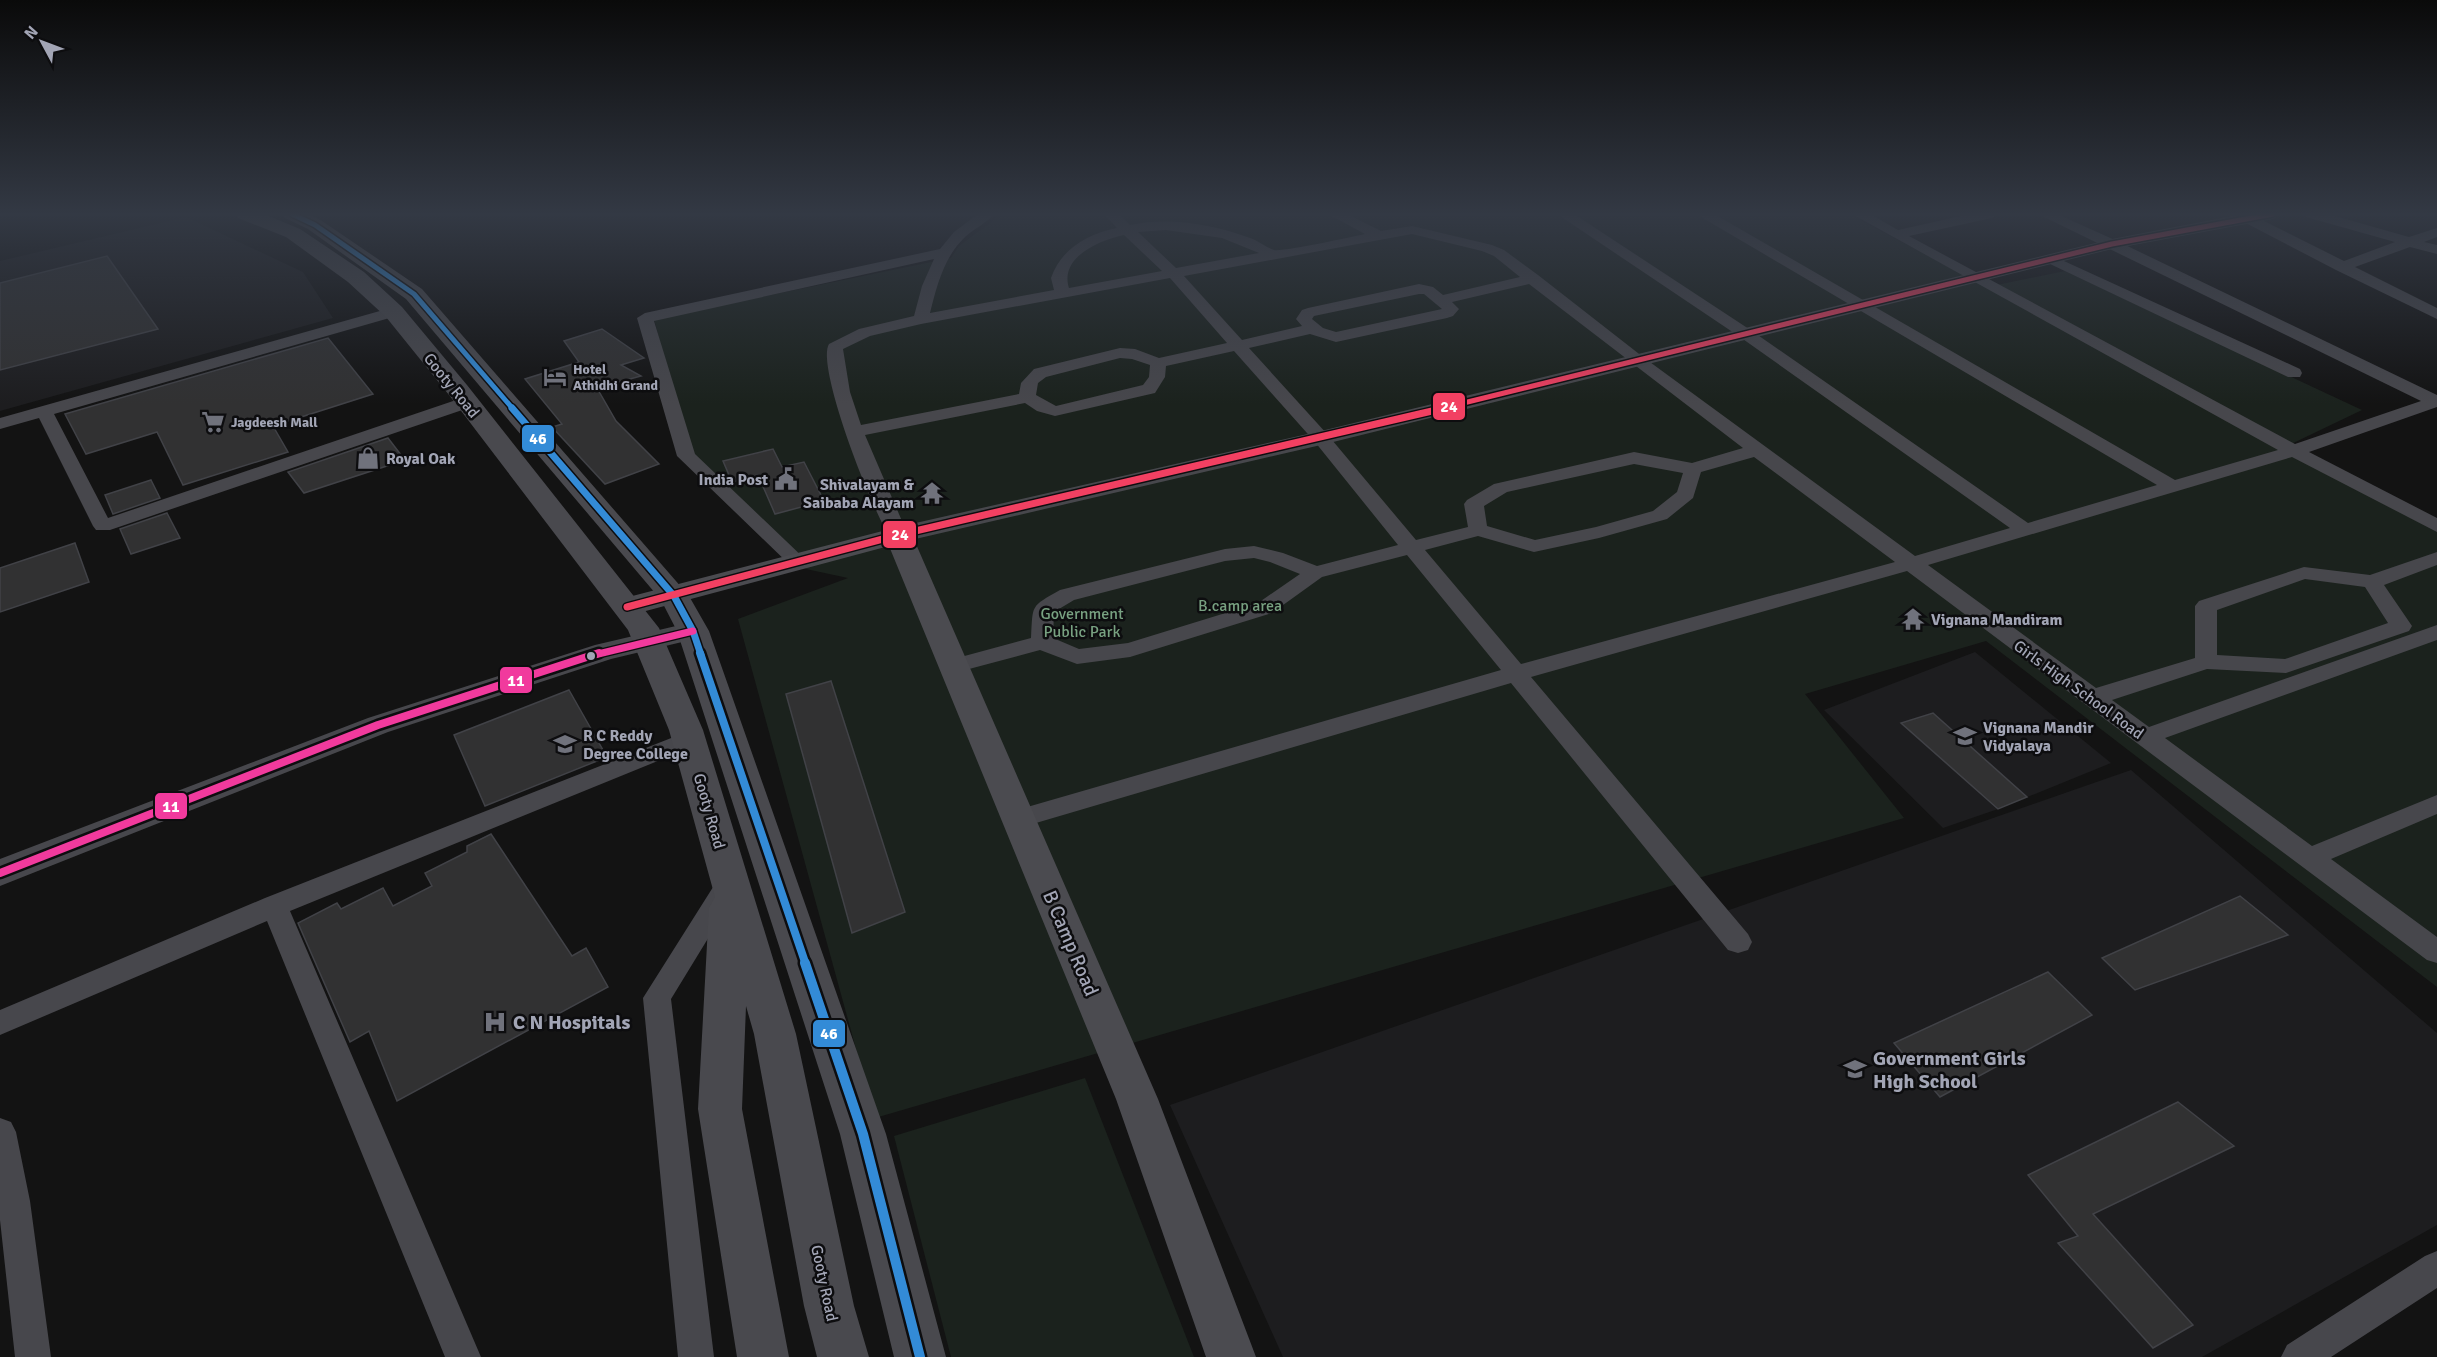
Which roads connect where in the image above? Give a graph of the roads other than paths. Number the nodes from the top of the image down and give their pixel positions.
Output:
1 (356, 277) edge
2 (390, 277) edge
3 (831, 277) edge
4 (932, 277) edge
5 (1058, 277) edge
6 (1156, 277) edge
7 (1177, 277) edge
8 (1660, 277) edge
9 (1811, 277) edge
10 (2090, 277) edge
11 (2181, 277) edge
12 (2362, 277) edge
13 (1533, 278) joint
14 (1978, 278) joint
15 (1063, 294) junction
16 (1441, 300) junction
17 (1860, 306) junction
18 (394, 312) junction
19 (2437, 314) edge
20 (921, 319) junction
21 (1311, 329) junction
22 (1746, 334) junction
23 (1237, 345) junction
24 (1636, 361) junction
25 (1158, 363) junction
26 (2294, 373) dead end
27 (1028, 397) junction
28 (468, 402) junction
29 (2437, 402) edge
30 (44, 411) junction
31 (0, 424) edge
32 (855, 432) junction
33 (1321, 438) junction
34 (1757, 450) junction
35 (2294, 451) junction
36 (1694, 469) junction
37 (2171, 486) junction
38 (2437, 506) edge
39 (2414, 514) junction
40 (2437, 526) edge
41 (1478, 530) junction
42 (2025, 530) junction
43 (898, 535) junction
44 (1412, 547) junction
45 (2437, 558) edge
46 (798, 562) junction
47 (1910, 564) junction
48 (1315, 573) junction
49 (2372, 582) junction
50 (674, 596) junction
51 (627, 607) junction
52 (693, 631) junction
53 (2437, 632) edge
54 (648, 640) junction
55 (1042, 642) junction
56 (2206, 662) junction
57 (954, 666) junction
58 (1517, 673) junction
59 (2091, 698) junction
60 (2144, 737) junction
61 (688, 739) junction
62 (2437, 804) edge
63 (1018, 819) junction
64 (2308, 858) junction
65 (0, 873) edge
66 (730, 882) junction
67 (274, 906) junction
68 (1738, 942) dead end
69 (2437, 952) edge
70 (0, 1023) edge
71 (0, 1132) edge
72 (2437, 1268) edge
73 (33, 1357) edge
74 (463, 1357) edge
75 (696, 1357) edge
76 (764, 1357) edge
77 (843, 1357) edge
78 (920, 1357) edge
79 (1231, 1357) edge
80 (2299, 1357) edge

1 - 18 main road, Gooty Road
2 - 50 main road, Gooty Road
3 - 46 street
4 - 20 street
5 - 15 street
6 - 15 street, Girls High School Road
7 - 23 street
8 - 22 street
9 - 17 street
10 - 26 street
11 - 29 street
12 - 19 street
13 - 16 street
13 - 24 street, Girls High School Road
14 - 17 street
14 - 35 street
15 - 20 street, Girls High School Road
16 - 21 street
16 - 21 street
17 - 22 street
17 - 37 street
18 - 28 main road, Gooty Road
18 - 30 street
20 - 32 street, Girls High School Road
21 - 23 street
22 - 24 street
22 - 42 street
23 - 25 street
23 - 33 street
24 - 33 street
24 - 34 street, Girls High School Road
25 - 27 street
25 - 27 street
27 - 32 street
28 - 30 street
28 - 51 main road, Gooty Road
29 - 35 street
30 - 31 street
32 - 43 street
33 - 43 street
33 - 44 street
34 - 36 street
34 - 47 street, Girls High School Road
35 - 37 street
35 - 39 street
36 - 41 street
36 - 41 street
37 - 42 street
38 - 39 street
39 - 40 street
41 - 44 street
42 - 47 street
43 - 46 main road
43 - 57 main road, B Camp Road
44 - 48 street
44 - 58 street
45 - 49 street
46 - 50 main road
47 - 58 street
47 - 59 street, Girls High School Road
48 - 55 street
48 - 55 street
49 - 56 street
49 - 56 street
50 - 51 main road
50 - 52 main road, Gooty Road
51 - 54 main road, Gooty Road
52 - 54 street
52 - 78 main road, Gooty Road
53 - 60 street
54 - 61 main road, Gooty Road
54 - 65 street
55 - 57 street
56 - 59 street
57 - 63 main road, B Camp Road
58 - 63 street
58 - 68 street
59 - 60 street, Girls High School Road
60 - 64 street, Girls High School Road
61 - 66 main road, Gooty Road
61 - 67 street
62 - 64 street
63 - 79 main road, B Camp Road
64 - 69 street, Girls High School Road
66 - 75 street
66 - 76 main road
66 - 77 main road, Gooty Road
67 - 70 street
67 - 74 street
71 - 73 street
72 - 80 street

